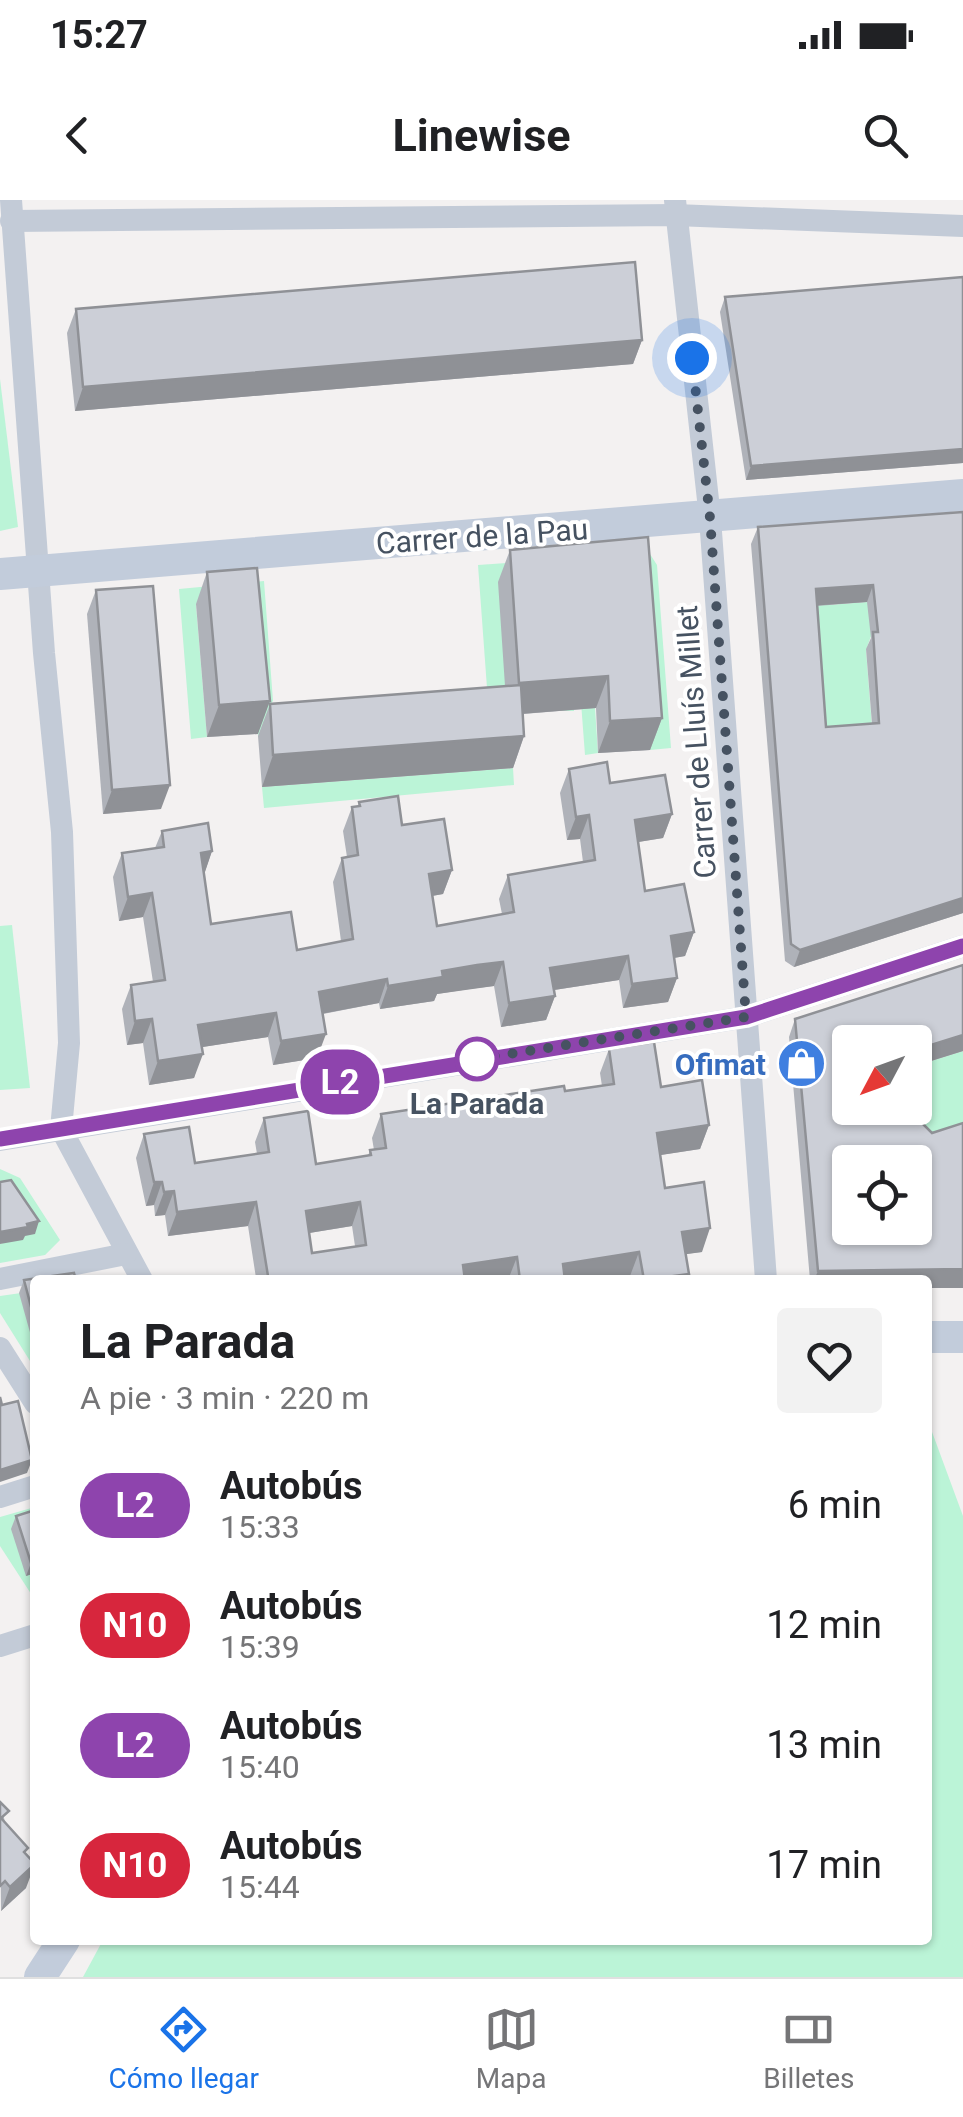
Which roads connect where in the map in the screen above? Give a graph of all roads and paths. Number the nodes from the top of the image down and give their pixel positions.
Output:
1 (675, 208) edge
2 (11, 210) edge
3 (963, 226) edge
4 (963, 495) edge
5 (710, 518) junction
6 (40, 571) junction
7 (0, 574) edge
8 (963, 946) edge
9 (746, 1017) junction
10 (61, 1129) junction
11 (0, 1140) edge
12 (126, 1254) junction
13 (139, 1275) edge
14 (766, 1275) edge
15 (0, 1279) edge
16 (0, 1348) edge
17 (30, 1395) edge
18 (30, 1487) edge
19 (0, 1496) edge
20 (30, 1637) edge
21 (0, 1646) edge
22 (61, 1945) edge
23 (40, 1977) edge

1 - 2 street
1 - 3 street
1 - 5 street, Carrer de Lluís Millet
2 - 6 street
4 - 5 street, Carrer de la Pau
5 - 6 street, Carrer de la Pau
5 - 9 street, Carrer de Lluís Millet
6 - 7 street, Carrer de la Pau
6 - 10 street
8 - 9 street
9 - 10 street
9 - 14 street, Carrer de Lluís Millet
10 - 11 street
10 - 12 street
12 - 13 street
12 - 15 street
16 - 17 street
18 - 19 street
20 - 21 street
22 - 23 street

